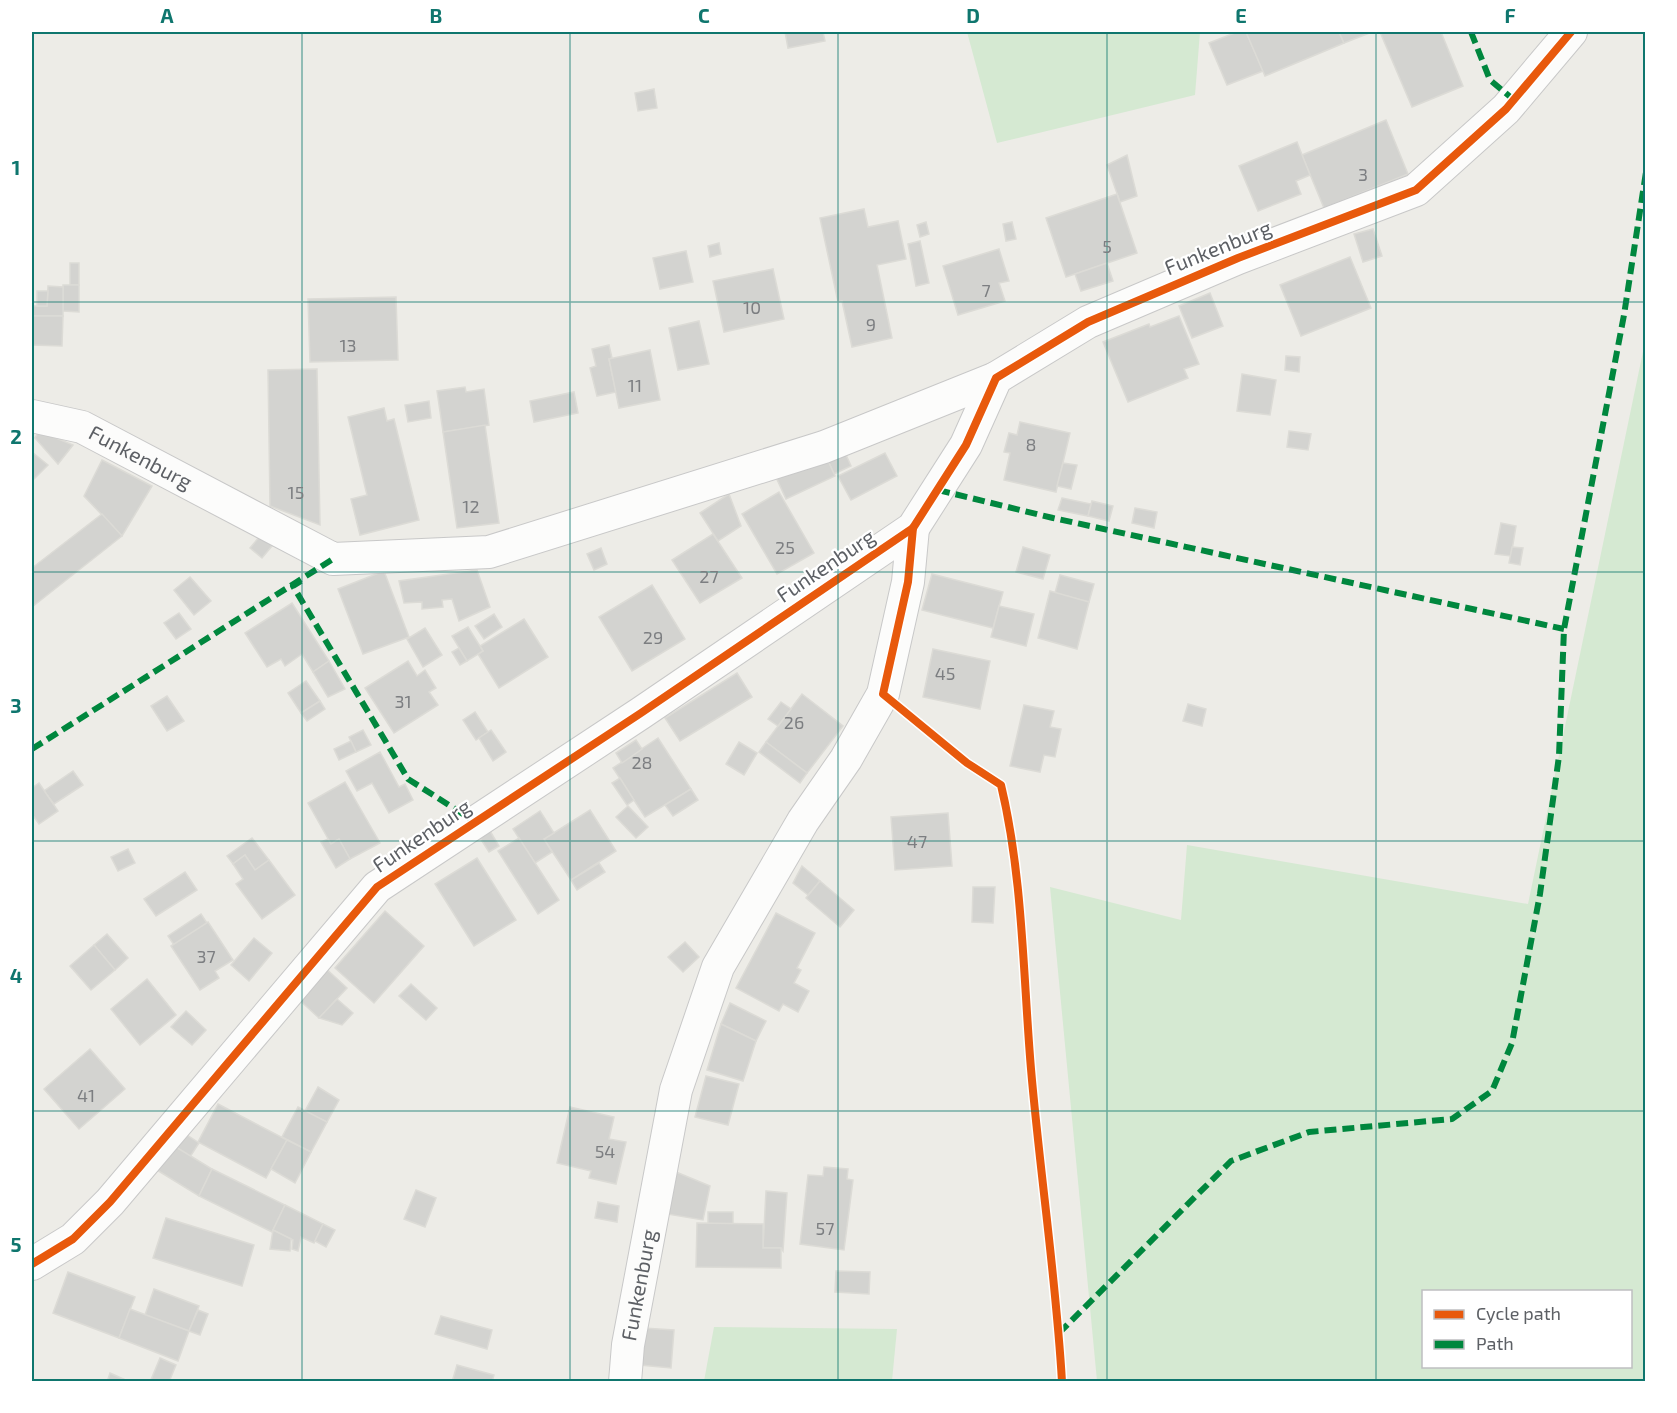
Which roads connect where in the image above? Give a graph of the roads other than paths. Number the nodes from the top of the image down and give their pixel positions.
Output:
1 (1572, 32) edge
2 (996, 378) junction
3 (32, 416) edge
4 (913, 528) junction
5 (32, 1264) edge
6 (625, 1382) edge

1 - 2 street, Funkenburg
2 - 3 street, Funkenburg
2 - 4 street, Funkenburg
4 - 5 street, Funkenburg
4 - 6 street, Funkenburg

